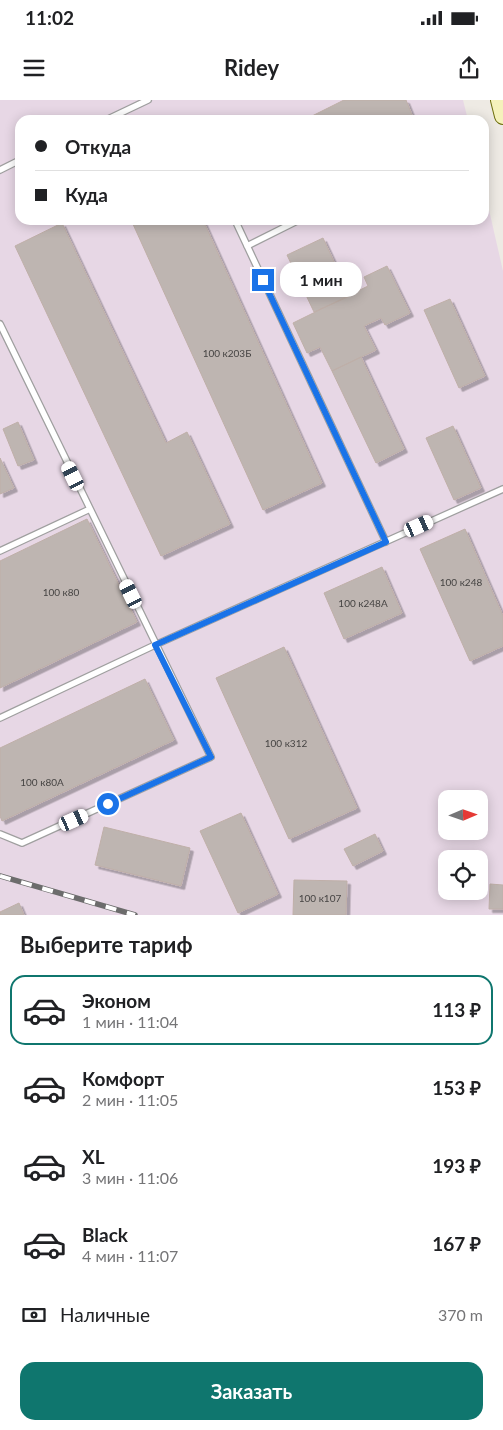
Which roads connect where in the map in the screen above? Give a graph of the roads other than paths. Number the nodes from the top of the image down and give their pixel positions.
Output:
1 (148, 100) edge
2 (500, 100) edge
3 (116, 115) edge
4 (503, 116) edge
5 (15, 162) edge
6 (0, 170) edge
7 (237, 225) edge
8 (289, 225) edge
9 (247, 246) junction
10 (0, 324) edge
11 (503, 489) edge
12 (90, 509) junction
13 (386, 542) junction
14 (0, 551) edge
15 (155, 645) junction
16 (0, 718) edge
17 (0, 834) edge

1 - 3 lane
2 - 4 main road
5 - 6 lane
7 - 9 lane
8 - 9 lane
9 - 13 lane
10 - 12 lane
11 - 13 lane
12 - 14 lane
12 - 15 lane
13 - 15 lane
15 - 16 lane
15 - 17 lane

